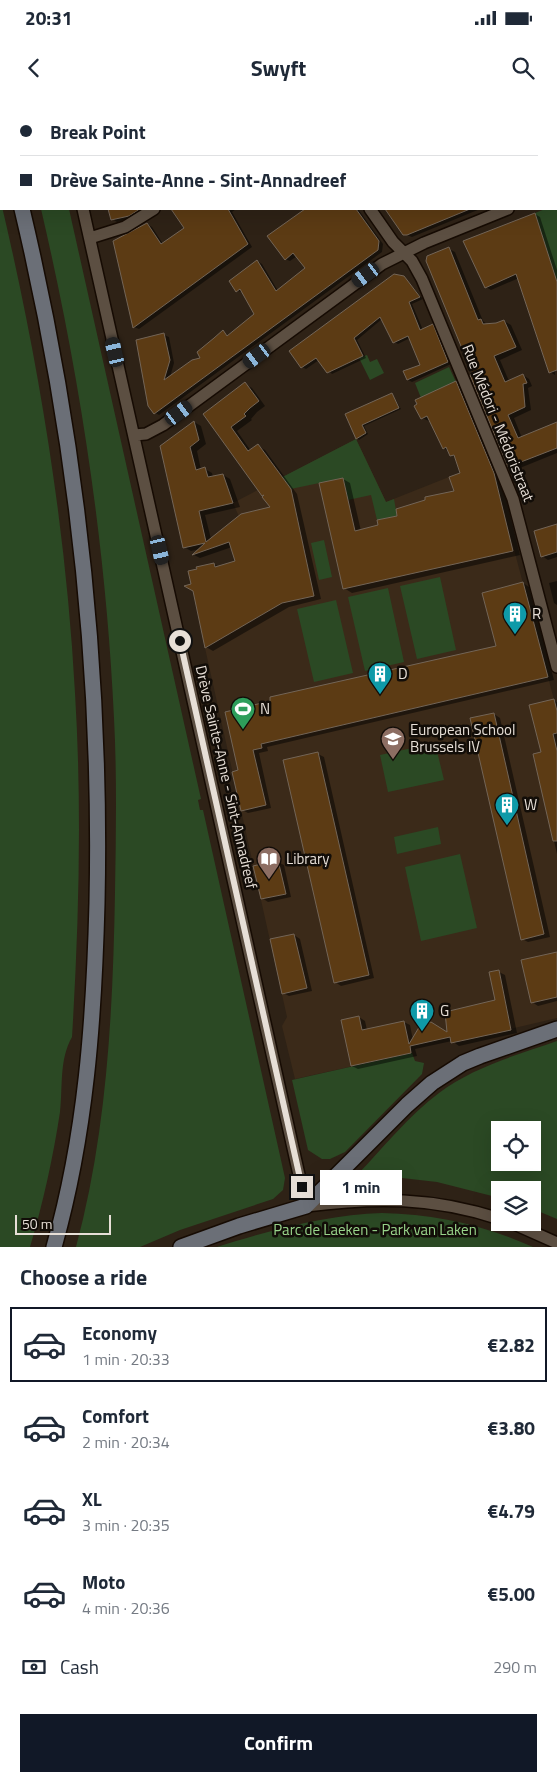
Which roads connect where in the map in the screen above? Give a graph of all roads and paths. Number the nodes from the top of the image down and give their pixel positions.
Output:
1 (22, 210) edge
2 (83, 210) edge
3 (152, 210) edge
4 (371, 210) edge
5 (506, 210) edge
6 (90, 238) junction
7 (403, 252) junction
8 (134, 435) junction
9 (557, 668) edge
10 (557, 1029) edge
11 (306, 1206) junction
12 (491, 1216) edge
13 (530, 1231) edge
14 (557, 1243) edge
15 (54, 1247) edge
16 (181, 1247) edge

1 - 15 main road
2 - 6 street, Drève Sainte-Anne - Sint-Annadreef
3 - 6 street
4 - 7 street, Rue Médori - Médoristraat
5 - 7 street
6 - 8 street, Drève Sainte-Anne - Sint-Annadreef
7 - 8 street
7 - 9 street, Rue Médori - Médoristraat
8 - 11 street, Drève Sainte-Anne - Sint-Annadreef
10 - 11 main road
11 - 12 street
11 - 16 main road
13 - 14 street

